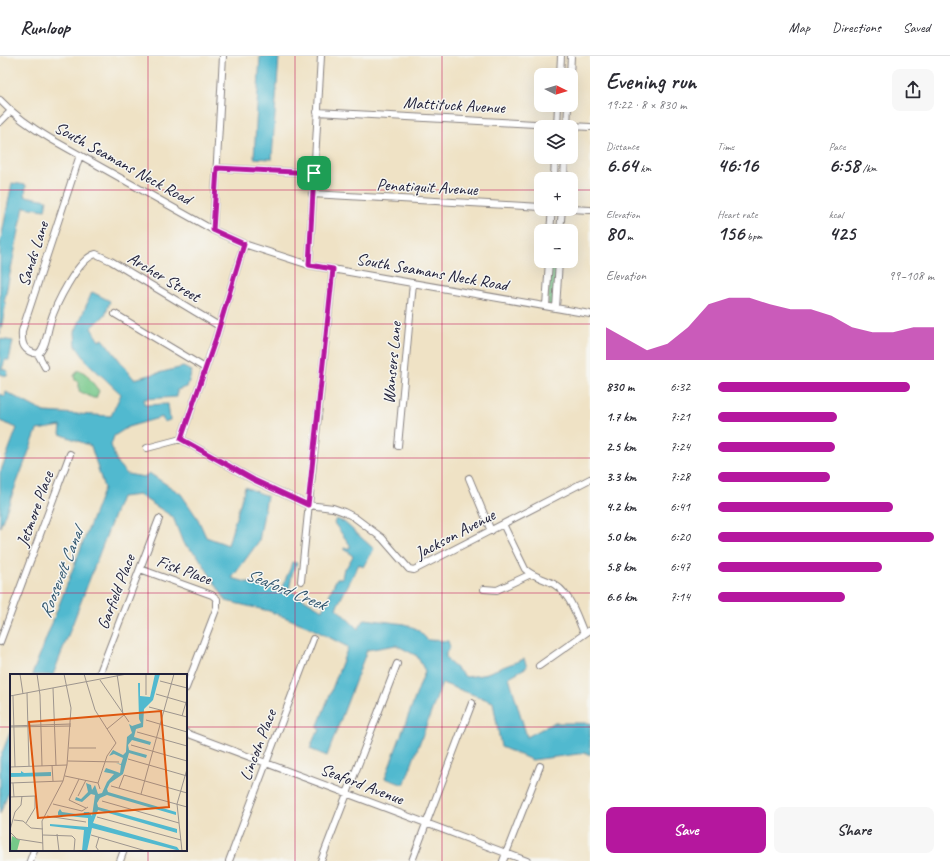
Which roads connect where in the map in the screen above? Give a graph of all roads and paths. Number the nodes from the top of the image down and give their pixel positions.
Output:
1 (223, 56) edge
2 (320, 56) edge
3 (561, 56) edge
4 (571, 56) edge
5 (560, 68) edge
6 (570, 68) edge
7 (0, 100) edge
8 (11, 111) junction
9 (317, 112) junction
10 (0, 122) edge
11 (534, 125) edge
12 (578, 126) edge
13 (590, 127) edge
14 (80, 156) junction
15 (217, 168) junction
16 (314, 173) junction
17 (312, 194) junction
18 (534, 207) edge
19 (578, 209) edge
20 (590, 210) edge
21 (213, 230) junction
22 (244, 244) junction
23 (309, 265) junction
24 (549, 268) edge
25 (559, 268) edge
26 (333, 269) junction
27 (414, 283) junction
28 (546, 306) junction
29 (556, 308) junction
30 (115, 314) dead end
31 (590, 314) edge
32 (219, 326) junction
33 (38, 354) junction
34 (45, 366) dead end
35 (205, 368) junction
36 (181, 439) junction
37 (398, 446) dead end
38 (146, 448) dead end
39 (70, 454) dead end
40 (469, 478) dead end
41 (590, 479) edge
42 (308, 505) junction
43 (159, 519) dead end
44 (503, 524) junction
45 (491, 531) junction
46 (140, 569) junction
47 (531, 574) junction
48 (301, 581) dead end
49 (484, 589) dead end
50 (590, 630) edge
51 (587, 633) edge
52 (313, 639) dead end
53 (0, 642) edge
54 (397, 664) dead end
55 (539, 666) dead end
56 (99, 674) edge
57 (187, 685) edge
58 (472, 703) dead end
59 (187, 733) edge
60 (266, 763) junction
61 (540, 766) dead end
62 (347, 793) junction
63 (427, 823) junction
64 (34, 851) edge
65 (124, 851) edge
66 (506, 853) junction
67 (30, 861) edge
68 (120, 861) edge
69 (229, 861) edge
70 (321, 861) edge
71 (412, 861) edge
72 (503, 861) edge
73 (527, 861) edge

1 - 15 street
2 - 9 street
3 - 5 street
4 - 6 street
7 - 8 street, South Seamans Neck Road
8 - 10 street
8 - 14 street, South Seamans Neck Road
9 - 11 street, Mattituck Avenue
9 - 16 street
12 - 13 street, Mattituck Avenue
14 - 21 street, South Seamans Neck Road
14 - 33 street, Sands Lane
15 - 16 street
15 - 21 street
16 - 17 street
17 - 18 street, Penatiquit Avenue
17 - 23 street
19 - 20 street
21 - 22 street, South Seamans Neck Road
22 - 23 street, South Seamans Neck Road
22 - 32 street
23 - 26 street, South Seamans Neck Road
24 - 28 street
25 - 29 street
26 - 27 street, South Seamans Neck Road
26 - 42 street
27 - 28 street, South Seamans Neck Road
27 - 37 street, Wansers Lane
28 - 29 street, South Seamans Neck Road
29 - 31 street, South Seamans Neck Road
30 - 35 street
32 - 33 street, Archer Street
32 - 35 street
33 - 34 street
35 - 36 street
36 - 38 street
36 - 42 street, Jackson Avenue
39 - 53 street, Jetmore Place
40 - 45 street
41 - 44 street, Jackson Avenue
42 - 45 street, Jackson Avenue
42 - 48 street
43 - 46 street, Garfield Place
44 - 45 street, Jackson Avenue
44 - 47 street
46 - 56 street, Garfield Place
46 - 57 street, Fisk Place
47 - 49 street
47 - 51 street
50 - 51 street
51 - 55 street
52 - 60 street, Lincoln Place
54 - 62 street
58 - 63 street
59 - 60 street, Seaford Avenue
60 - 62 street, Seaford Avenue
60 - 69 street, Lincoln Place
61 - 66 street
62 - 63 street, Seaford Avenue
62 - 70 street
63 - 66 street, Seaford Avenue
63 - 71 street
64 - 67 street
65 - 68 street
66 - 72 street
66 - 73 street, Seaford Avenue

